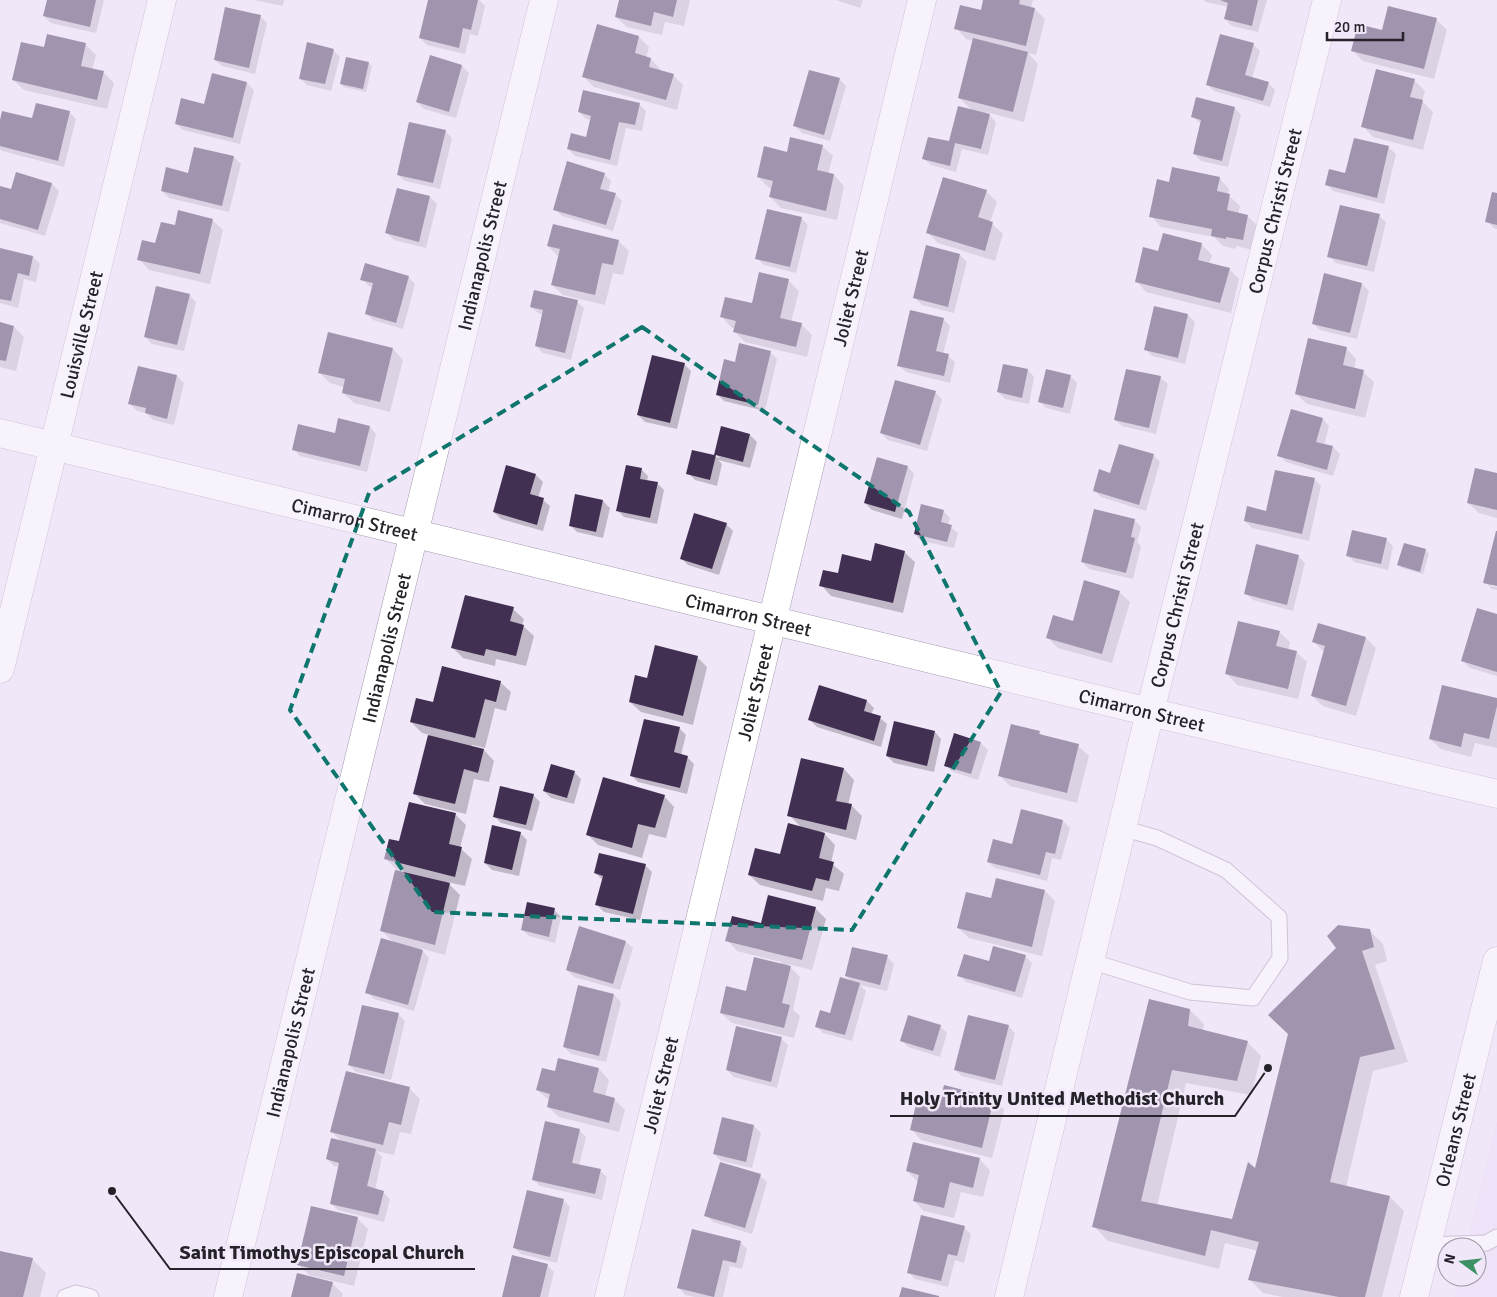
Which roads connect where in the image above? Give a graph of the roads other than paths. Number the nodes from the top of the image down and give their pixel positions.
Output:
1 (162, 0) edge
2 (544, 0) edge
3 (922, 0) edge
4 (1327, 0) edge
5 (0, 433) edge
6 (54, 446) junction
7 (413, 534) junction
8 (771, 620) junction
9 (0, 669) edge
10 (1150, 712) junction
11 (1497, 794) edge
12 (1122, 828) junction
13 (1090, 961) junction
14 (1497, 961) edge
15 (1492, 1005) edge
16 (1497, 1237) edge
17 (1427, 1244) junction
18 (66, 1297) edge
19 (91, 1297) edge
20 (228, 1297) edge
21 (608, 1297) edge
22 (1009, 1297) edge
23 (1414, 1297) edge

1 - 6 street, Louisville Street
2 - 7 street, Indianapolis Street
3 - 8 street, Joliet Street
4 - 10 street, Corpus Christi Street
5 - 6 street, Cimarron Street
6 - 7 street, Cimarron Street
6 - 9 street, Louisville Street
7 - 8 street, Cimarron Street
7 - 20 street, Indianapolis Street
8 - 10 street, Cimarron Street
8 - 21 street, Joliet Street
10 - 11 street, Cimarron Street
10 - 12 street, Corpus Christi Street
12 - 13 street, Corpus Christi Street
12 - 13 lane
13 - 22 street, Corpus Christi Street
14 - 15 street, Orleans Street
15 - 17 street, Orleans Street
16 - 17 lane
17 - 23 street, Orleans Street
18 - 19 lane

